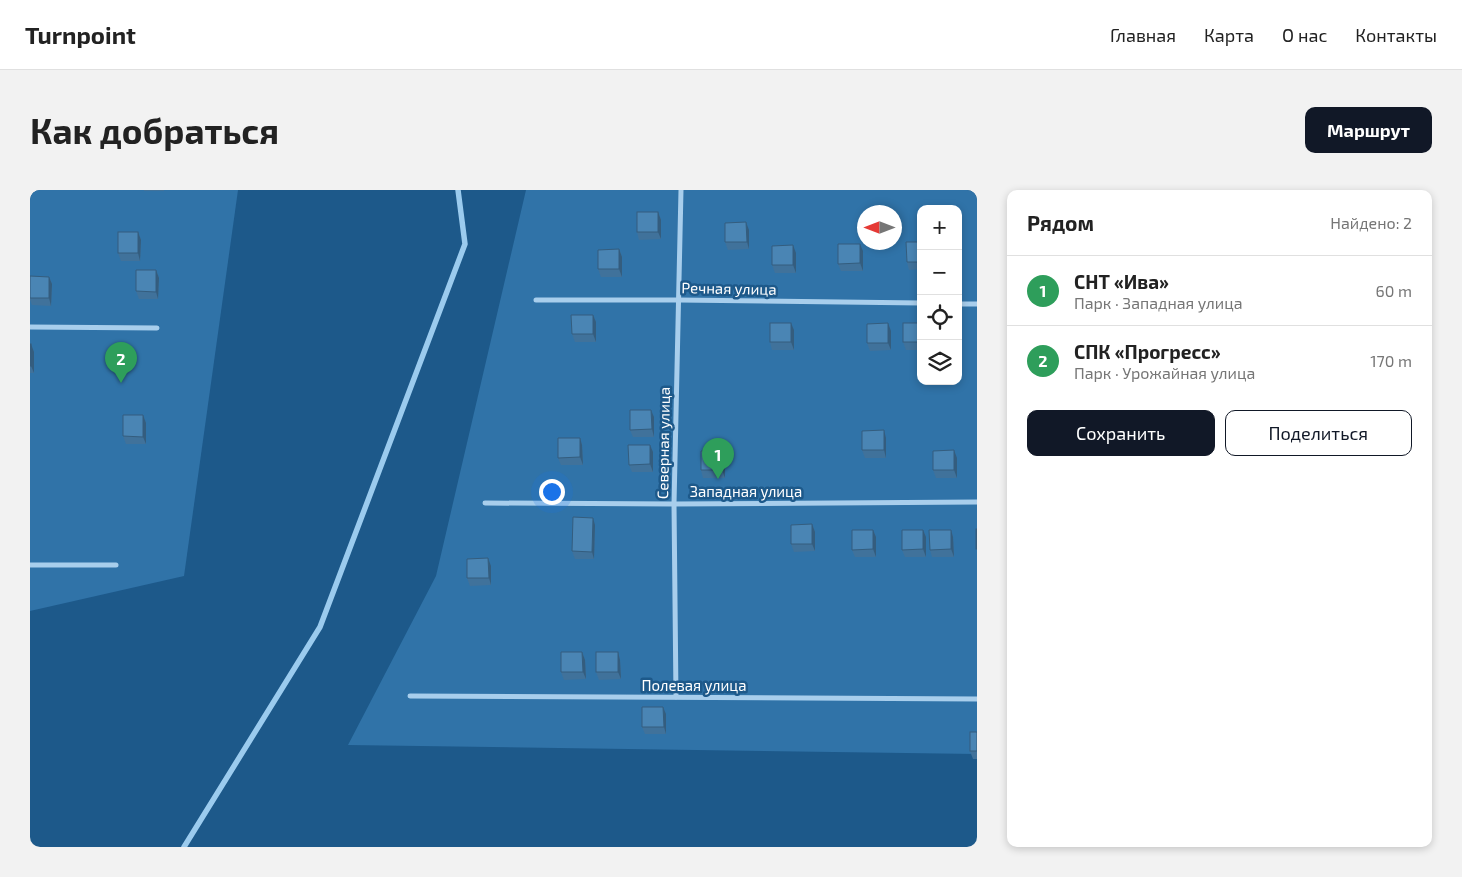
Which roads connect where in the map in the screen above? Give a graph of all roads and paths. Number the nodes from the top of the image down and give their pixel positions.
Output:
1 (681, 190) edge
2 (536, 300) dead end
3 (679, 300) junction
4 (917, 304) edge
5 (962, 304) edge
6 (977, 304) edge
7 (30, 327) edge
8 (157, 328) dead end
9 (485, 502) dead end
10 (977, 502) edge
11 (674, 504) junction
12 (30, 565) edge
13 (116, 565) dead end
14 (410, 696) dead end
15 (676, 697) junction
16 (977, 699) edge

1 - 3 street, Северная улица
2 - 3 street, Речная улица
3 - 4 street, Речная улица
3 - 11 street, Северная улица
5 - 6 street
7 - 8 street
9 - 11 street, Западная улица
10 - 11 street, Западная улица
11 - 15 street, Северная улица
12 - 13 street
14 - 15 street, Полевая улица
15 - 16 street, Полевая улица

